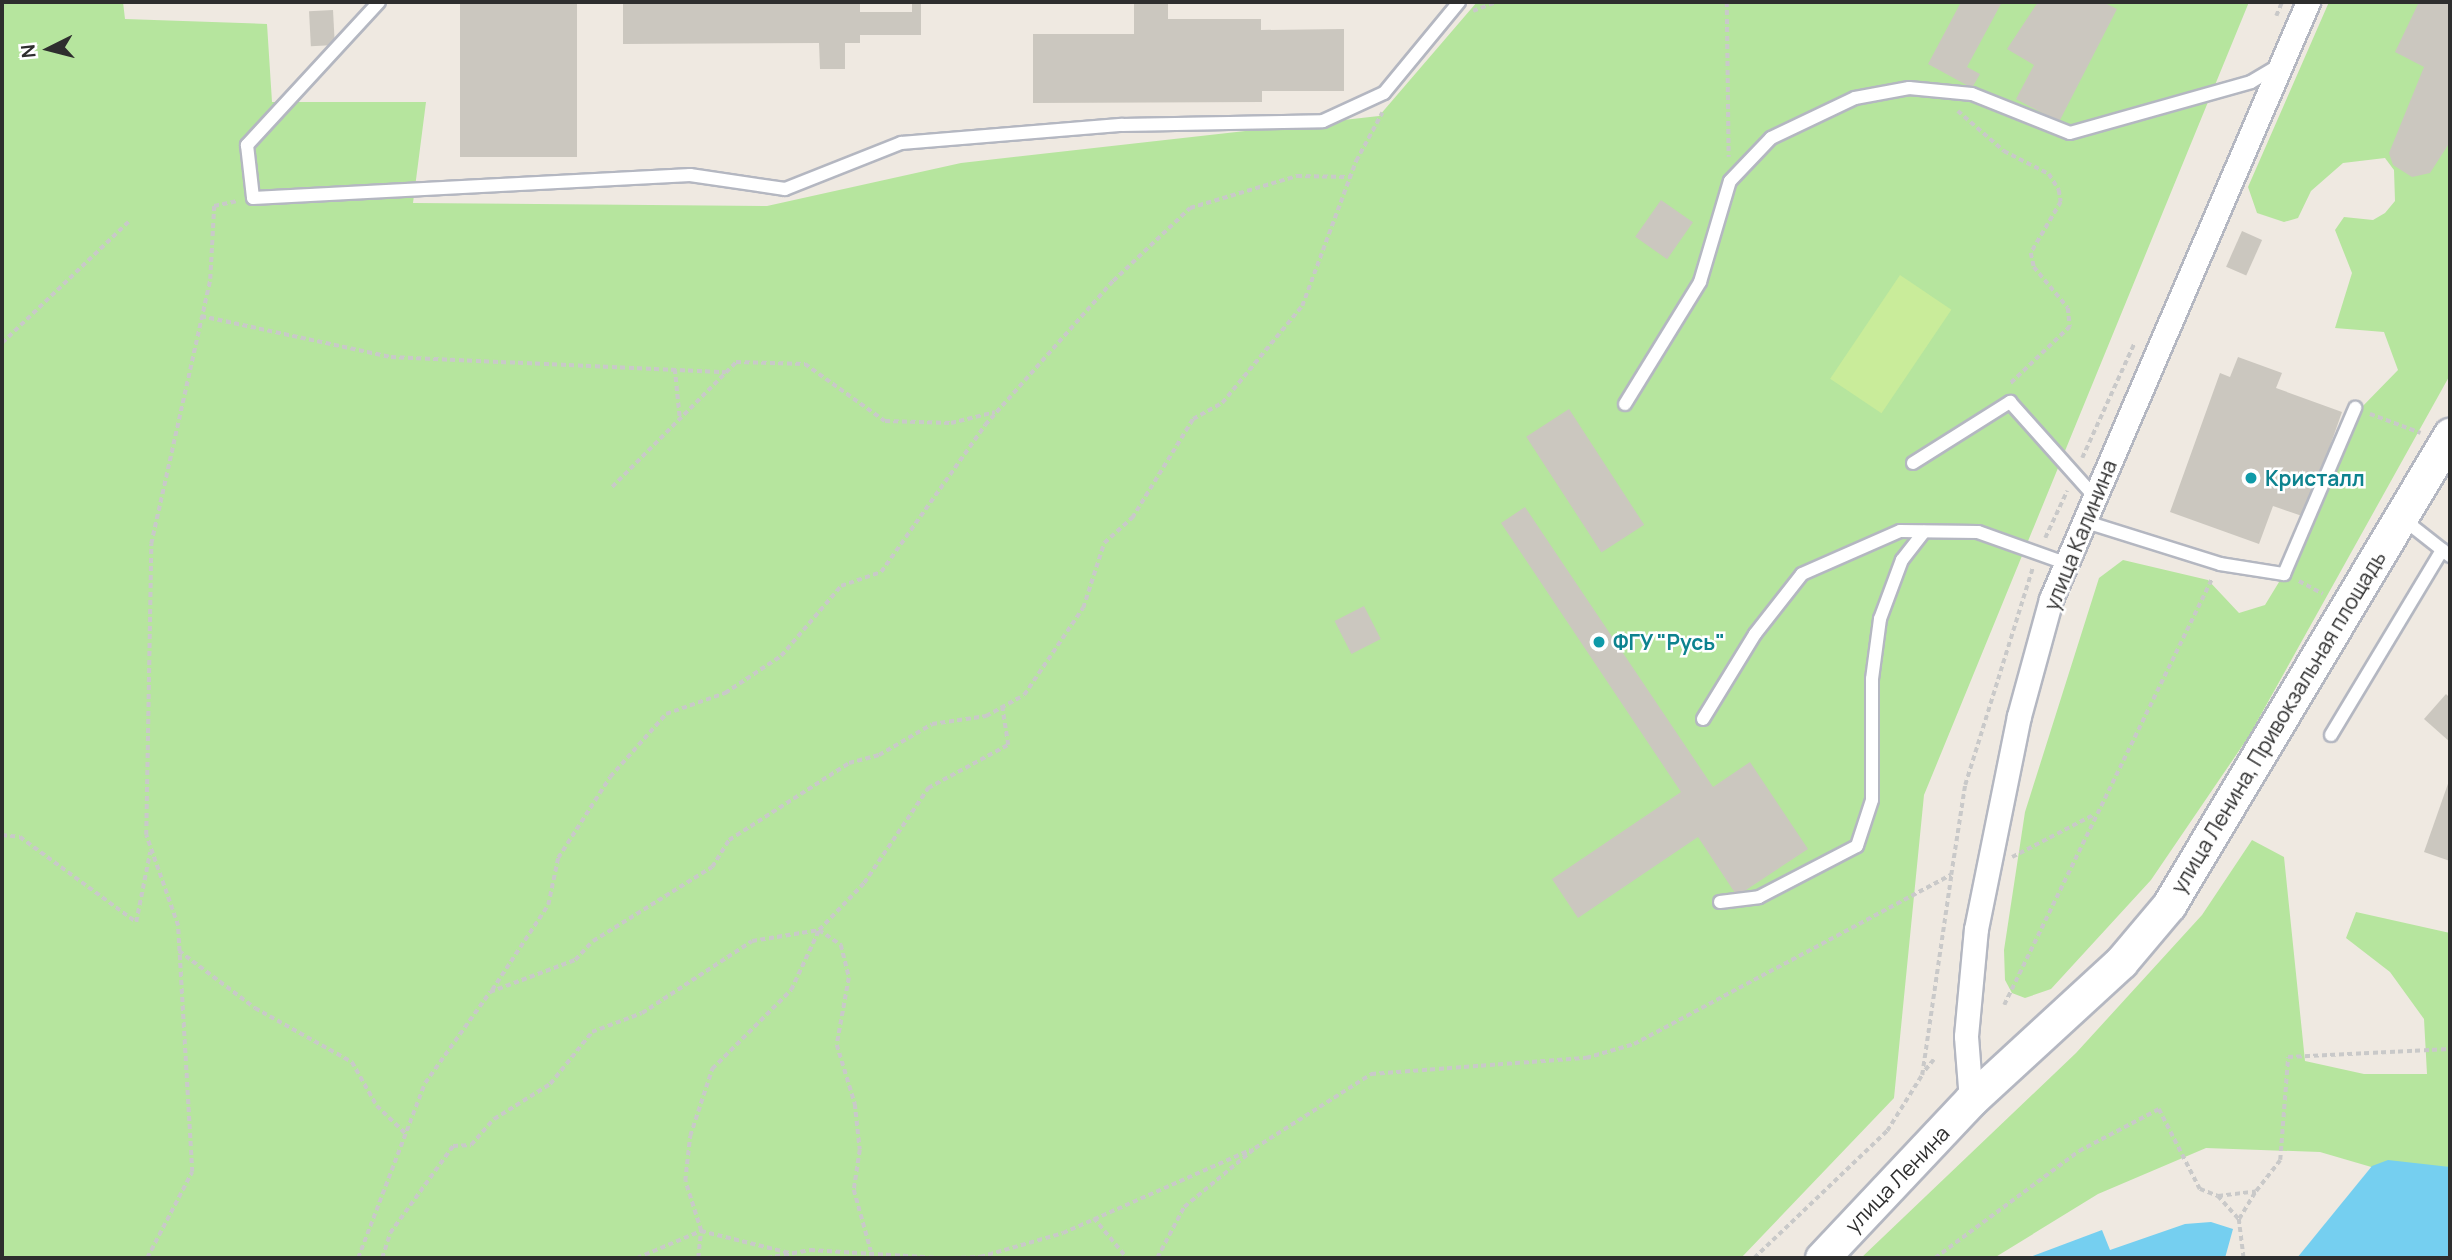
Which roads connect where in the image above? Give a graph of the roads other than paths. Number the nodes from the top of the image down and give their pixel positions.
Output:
1 (379, 2) edge
2 (1459, 2) edge
3 (2308, 2) edge
4 (2281, 64) junction
5 (1625, 404) dead end
6 (2355, 408) road end
7 (2448, 439) edge
8 (1913, 463) dead end
9 (2094, 496) junction
10 (2399, 516) junction
11 (2083, 521) junction
12 (1924, 531) junction
13 (2446, 553) edge
14 (2065, 563) junction
15 (1703, 719) dead end
16 (2331, 735) dead end
17 (1720, 902) dead end
18 (1971, 1100) junction
19 (1822, 1258) edge

1 - 2 lane
3 - 4 street, улица Калинина
4 - 5 lane
4 - 9 street, улица Калинина
6 - 11 lane
7 - 10 main road
8 - 9 lane
9 - 11 street, улица Калинина
10 - 13 lane
10 - 18 main road, улица Ленина, Привокзальная площадь
11 - 14 street, улица Калинина
12 - 14 lane
12 - 15 lane
12 - 17 lane
13 - 16 lane
14 - 18 street, улица Калинина
18 - 19 main road, улица Ленина

